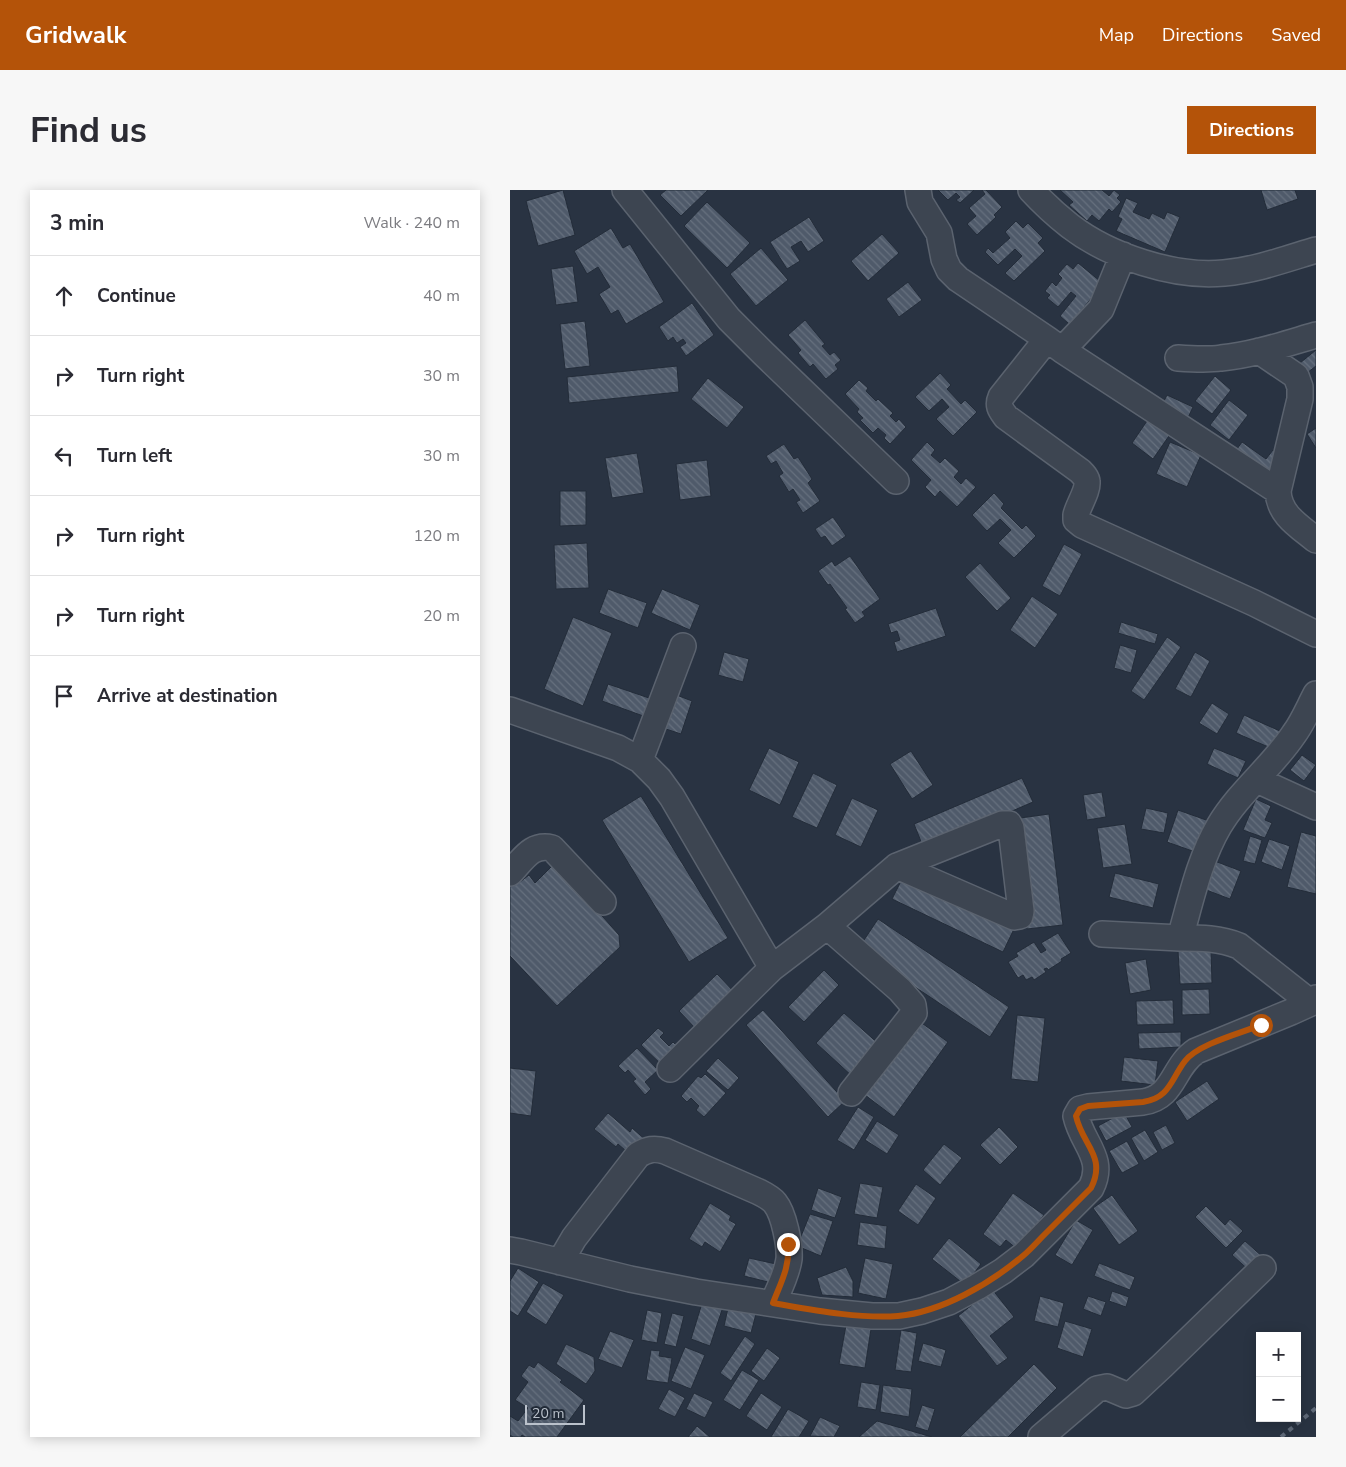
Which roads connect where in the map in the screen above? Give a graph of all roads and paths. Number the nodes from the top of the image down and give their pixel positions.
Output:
1 (625, 190) edge
2 (918, 190) edge
3 (1031, 190) edge
4 (1316, 250) edge
5 (1123, 255) junction
6 (1316, 335) edge
7 (1054, 344) junction
8 (1259, 351) junction
9 (1178, 358) dead end
10 (896, 481) dead end
11 (1278, 491) junction
12 (1316, 540) edge
13 (1316, 634) edge
14 (683, 646) dead end
15 (1316, 694) edge
16 (510, 710) edge
17 (640, 760) junction
18 (1257, 780) junction
19 (1316, 808) edge
20 (898, 866) junction
21 (510, 874) edge
22 (603, 902) dead end
23 (827, 926) junction
24 (1102, 934) dead end
25 (1180, 938) junction
26 (772, 968) junction
27 (1311, 1007) edge
28 (670, 1069) dead end
29 (851, 1093) dead end
30 (510, 1250) edge
31 (560, 1262) junction
32 (1263, 1268) dead end
33 (773, 1303) junction
34 (1041, 1437) edge

1 - 10 street
2 - 7 street
3 - 5 street
4 - 5 street
5 - 7 street
6 - 8 street
7 - 11 street
7 - 13 street
8 - 9 street
8 - 11 street
11 - 12 street
14 - 17 street
15 - 18 street
16 - 17 street
17 - 26 street
18 - 19 street
18 - 25 street
20 - 20 street
20 - 23 street
21 - 22 street
23 - 26 street
23 - 29 street
24 - 25 street
25 - 27 street
26 - 28 street
27 - 33 street
30 - 31 street
31 - 33 street
31 - 33 street
32 - 34 street

